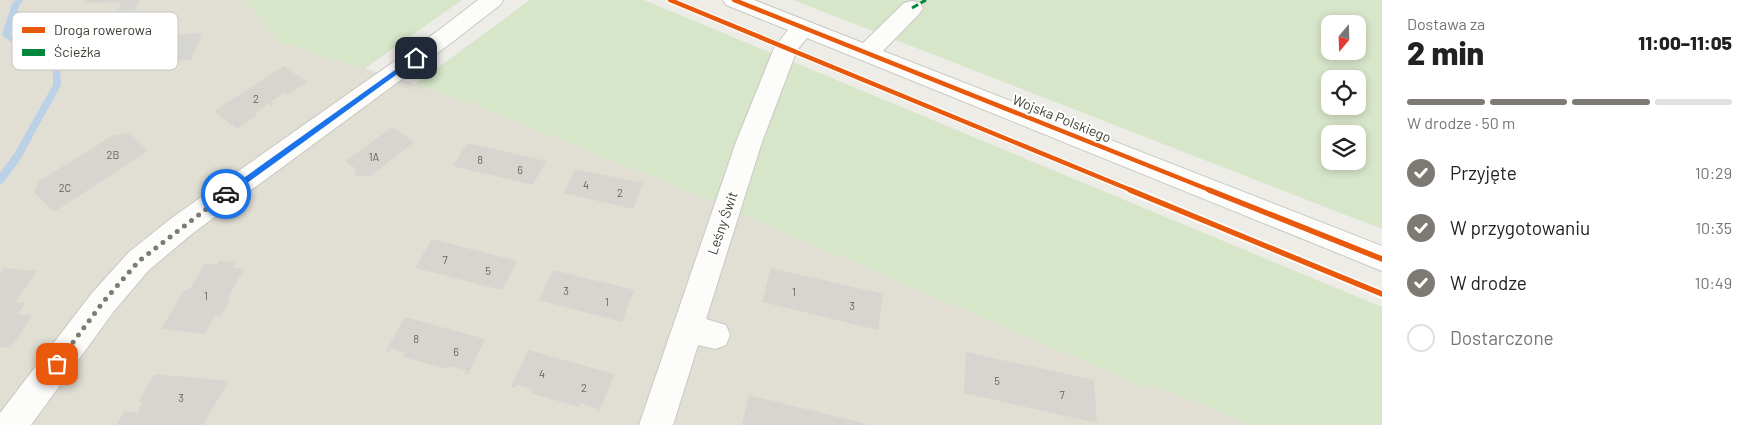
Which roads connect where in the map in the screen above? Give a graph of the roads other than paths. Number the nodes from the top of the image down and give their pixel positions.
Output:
1 (492, 0) edge
2 (734, 0) edge
3 (912, 8) dead end
4 (803, 27) junction
5 (868, 52) junction
6 (1382, 259) edge
7 (11, 425) edge
8 (656, 425) edge

1 - 7 street
2 - 4 street, Wojska Polskiego
3 - 5 street
4 - 5 street, Wojska Polskiego
4 - 8 street, Leśny Świt
5 - 6 street, Wojska Polskiego

